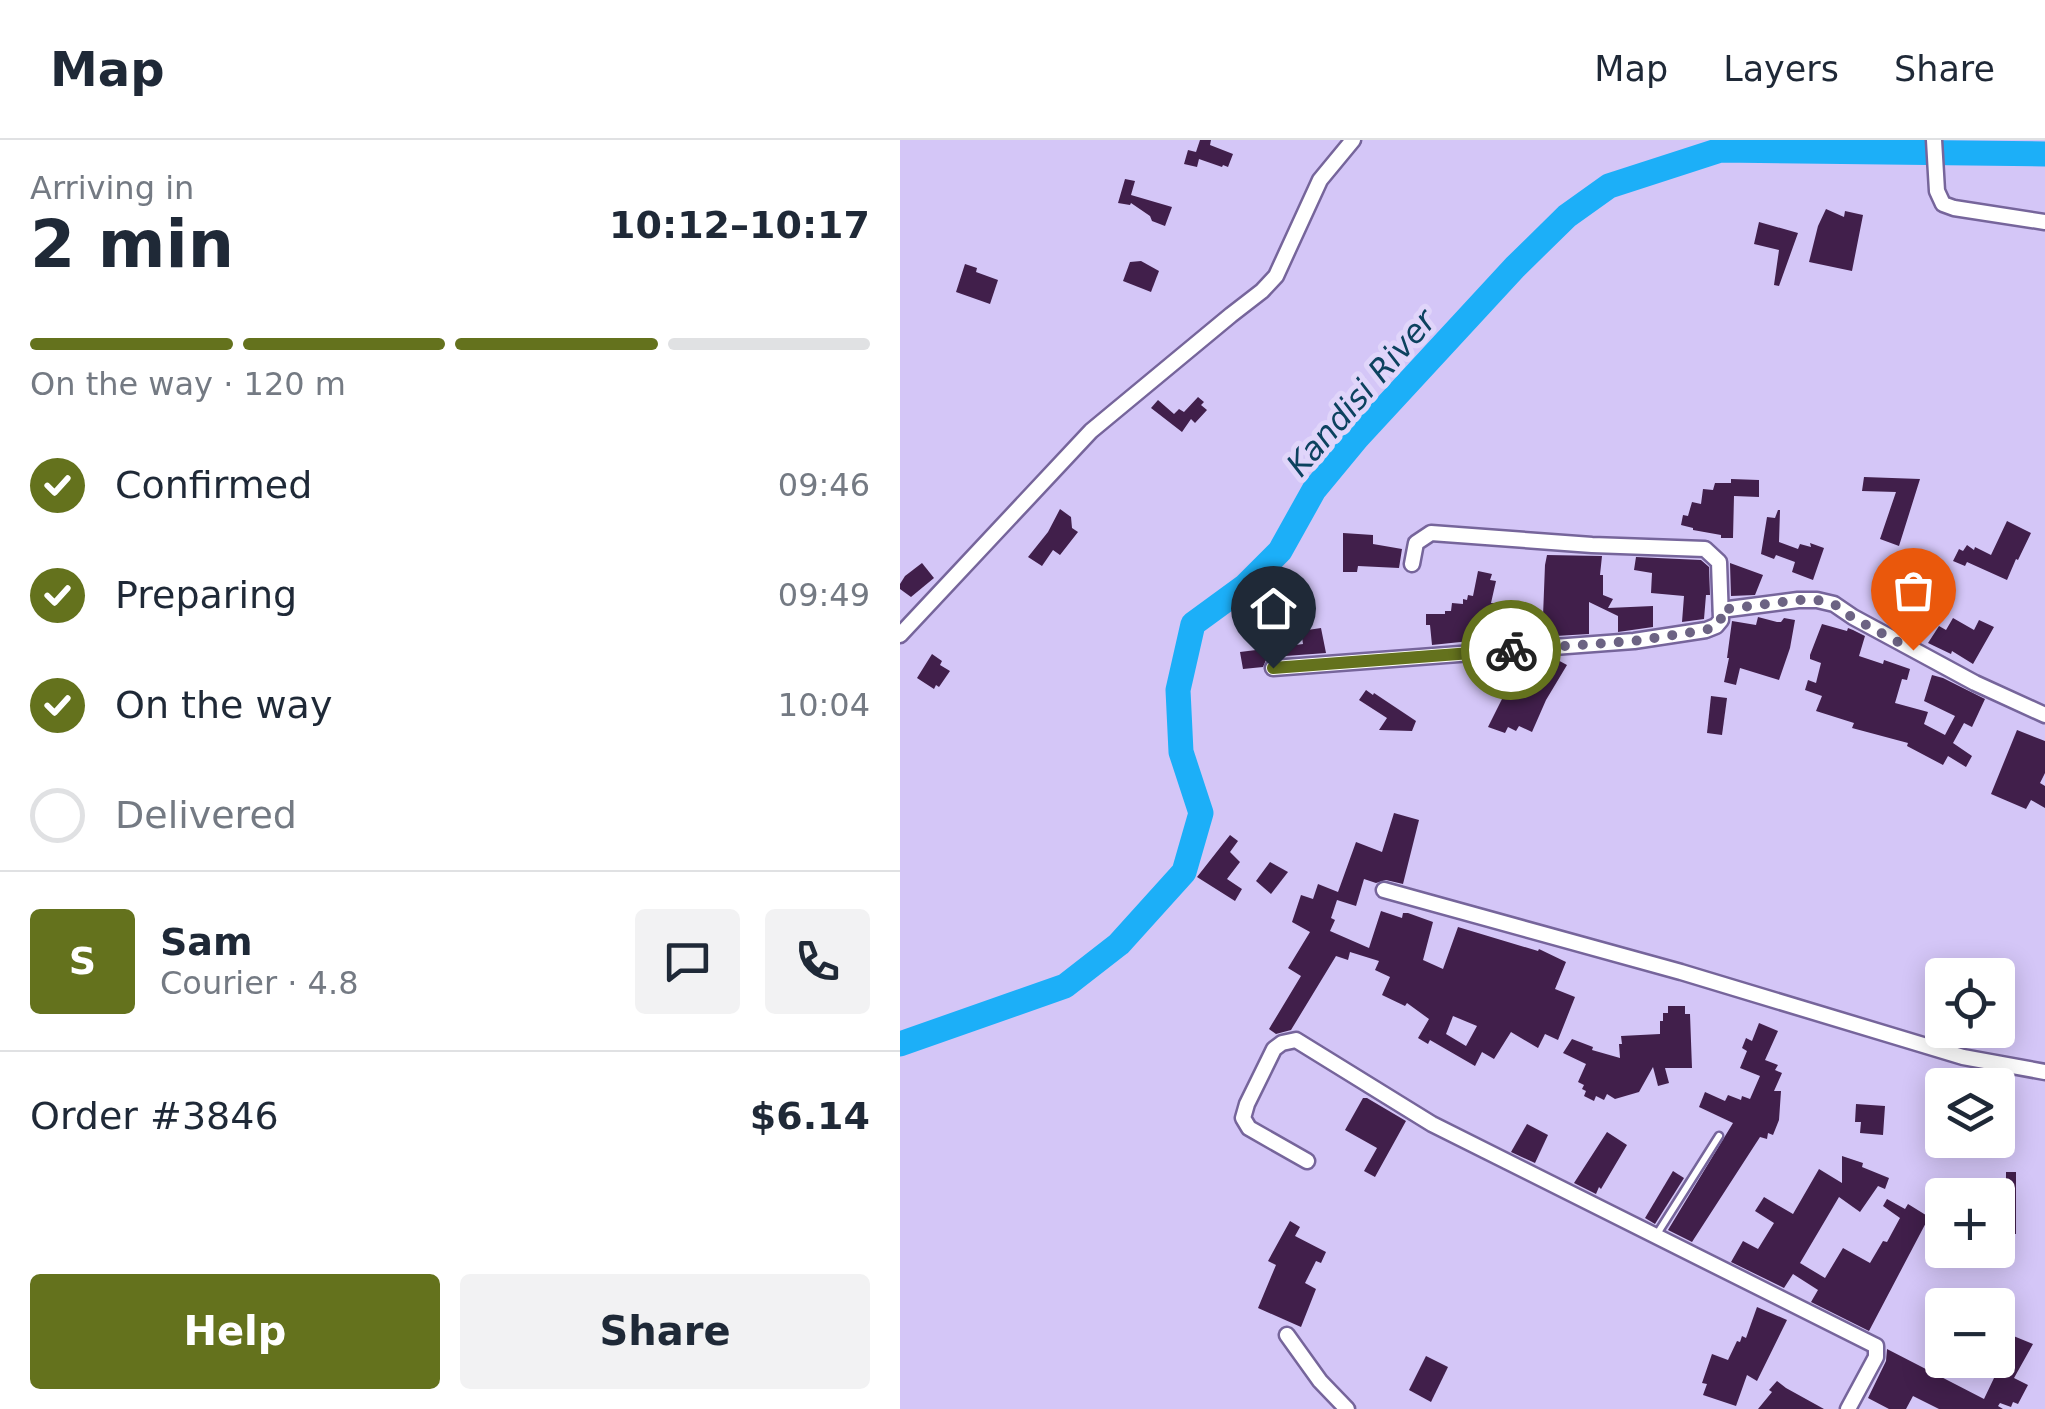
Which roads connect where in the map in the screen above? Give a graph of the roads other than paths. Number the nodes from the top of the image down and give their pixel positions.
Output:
1 (1353, 140) edge
2 (1934, 140) edge
3 (2045, 222) edge
4 (1412, 564) dead end
5 (1720, 610) junction
6 (900, 635) edge
7 (1273, 668) dead end
8 (2045, 715) edge
9 (1384, 890) dead end
10 (2045, 1072) edge
11 (1719, 1136) dead end
12 (1307, 1161) dead end
13 (1656, 1235) junction
14 (1286, 1335) dead end
15 (1347, 1409) edge
16 (1848, 1409) edge

1 - 6 street
2 - 3 street
4 - 5 street
5 - 7 street
5 - 8 street
9 - 10 street
11 - 13 lane
12 - 13 street
13 - 16 street
14 - 15 street

